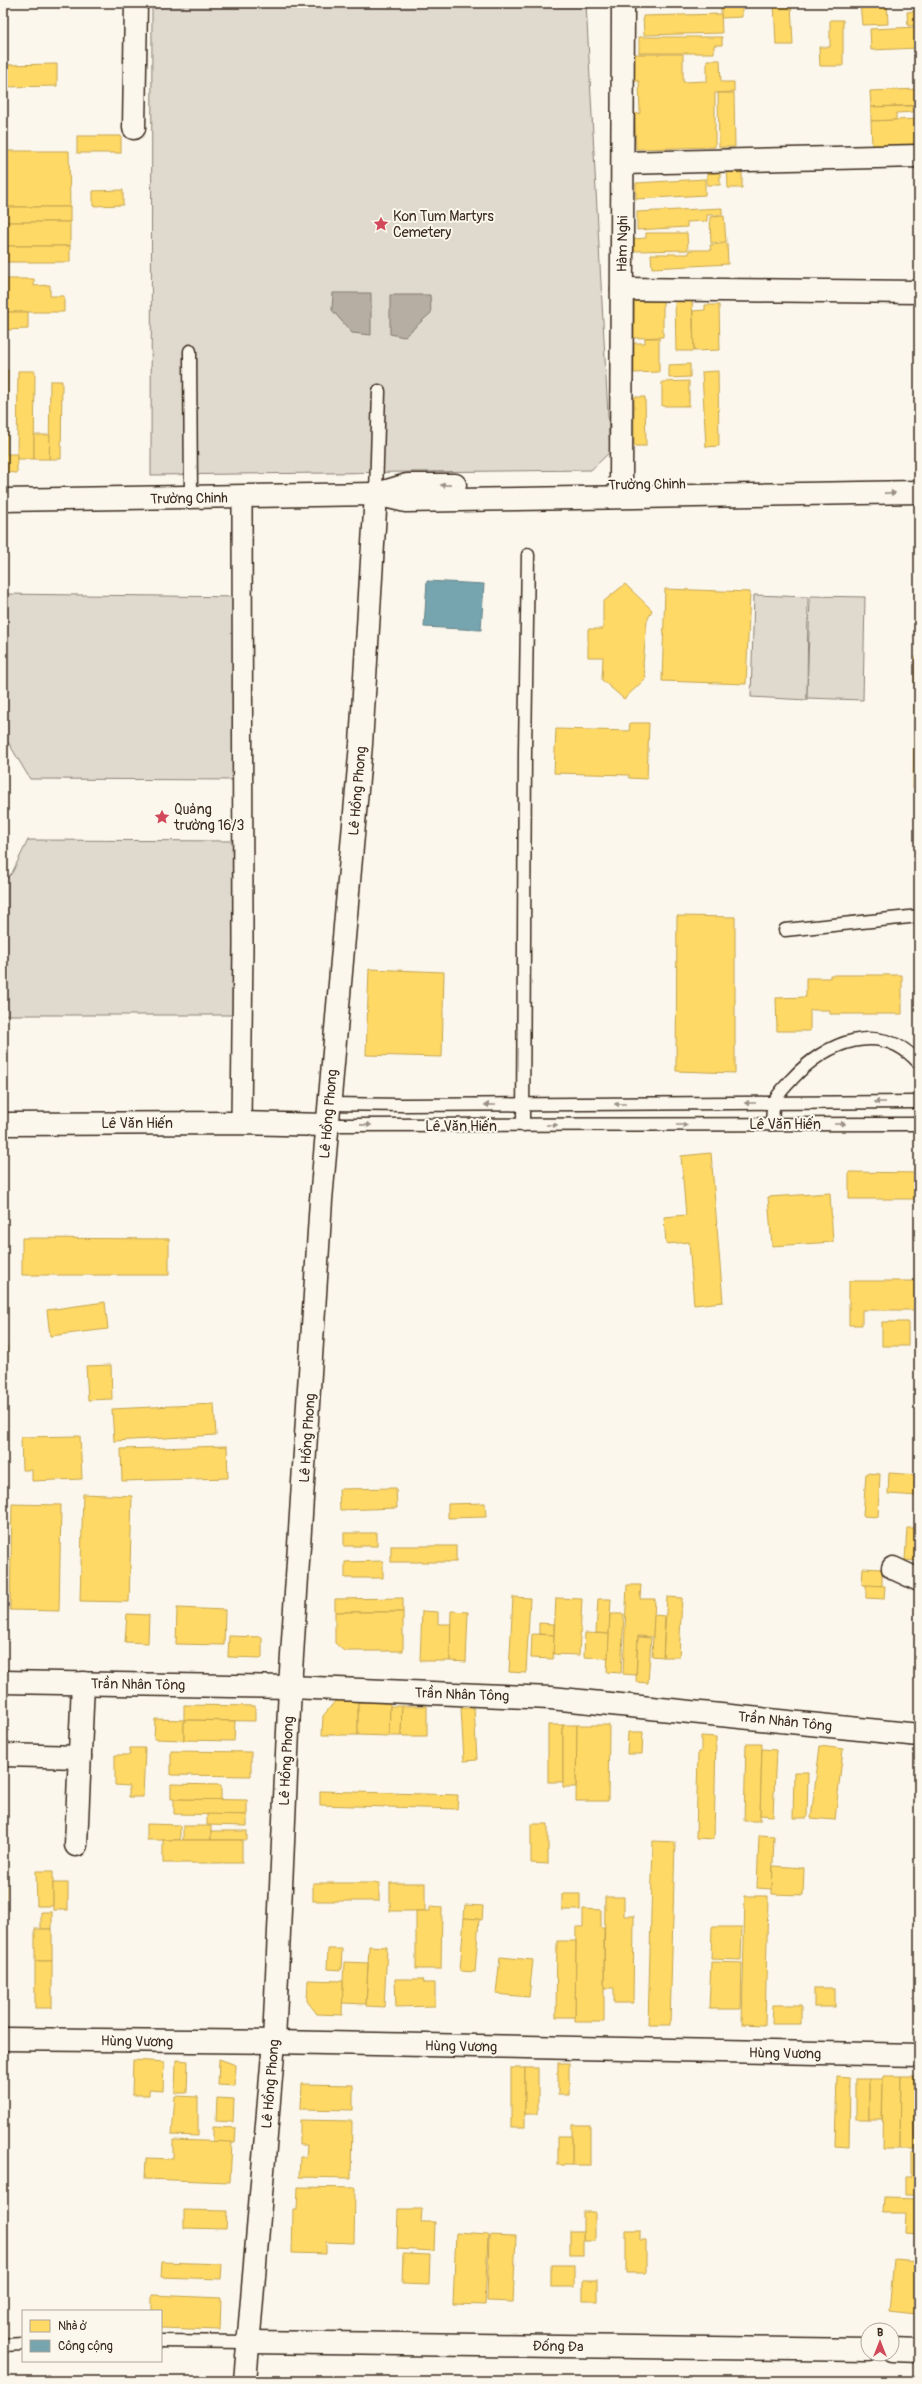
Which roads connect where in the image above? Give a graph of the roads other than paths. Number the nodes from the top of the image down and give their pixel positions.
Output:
1 (136, 3) edge
2 (623, 3) edge
3 (134, 128) dead end
4 (919, 156) edge
5 (623, 164) junction
6 (622, 290) junction
7 (919, 292) edge
8 (190, 351) dead end
9 (379, 391) dead end
10 (919, 478) edge
11 (621, 485) junction
12 (919, 492) edge
13 (376, 494) junction
14 (242, 497) junction
15 (191, 498) junction
16 (3, 500) edge
17 (528, 555) dead end
18 (919, 916) edge
19 (785, 930) dead end
20 (919, 1063) edge
21 (919, 1102) edge
22 (774, 1103) junction
23 (329, 1104) junction
24 (523, 1104) junction
25 (241, 1123) junction
26 (3, 1124) edge
27 (772, 1124) junction
28 (919, 1124) edge
29 (327, 1125) junction
30 (523, 1125) junction
31 (893, 1568) dead end
32 (919, 1580) edge
33 (3, 1682) edge
34 (83, 1683) junction
35 (290, 1687) junction
36 (919, 1735) edge
37 (3, 1755) edge
38 (80, 1757) junction
39 (76, 1845) dead end
40 (3, 2040) edge
41 (274, 2042) junction
42 (919, 2055) edge
43 (162, 2341) edge
44 (247, 2342) junction
45 (22, 2344) edge
46 (3, 2345) edge
47 (860, 2350) edge
48 (900, 2350) edge
49 (919, 2351) edge
50 (245, 2381) edge

1 - 3 street
2 - 5 street, Hàm Nghi
4 - 5 street
5 - 6 street, Hàm Nghi
6 - 7 street
6 - 11 street, Hàm Nghi
8 - 15 lane
9 - 13 lane
10 - 11 street, Trường Chinh
11 -> 13 street, Trường Chinh
13 -> 12 street, Trường Chinh
13 - 14 street, Trường Chinh
13 - 23 street, Lê Hồng Phong
14 - 15 street, Trường Chinh
14 - 25 street
15 - 16 street, Trường Chinh
17 - 24 lane
18 - 19 lane
20 - 22 lane
21 -> 22 lane, Lê Văn Hiến
22 -> 24 lane, Lê Văn Hiến
22 - 27 lane
24 -> 23 lane, Lê Văn Hiến
23 - 29 street, Lê Hồng Phong
24 - 30 lane
25 - 26 street, Lê Văn Hiến
25 - 29 street, Lê Văn Hiến
27 -> 28 lane, Lê Văn Hiến
30 -> 27 lane, Lê Văn Hiến
29 -> 30 lane, Lê Văn Hiến
29 - 35 street, Lê Hồng Phong
31 - 32 street
33 - 34 street, Trần Nhân Tông
34 - 35 street, Trần Nhân Tông
34 - 38 street
35 - 36 street, Trần Nhân Tông
35 - 41 street, Lê Hồng Phong
37 - 38 street
38 - 39 street
40 - 41 street, Hùng Vương
41 - 42 street, Hùng Vương
41 - 44 street, Lê Hồng Phong
43 - 44 lane
44 - 47 street, Đống Đa
44 - 50 street, Lê Hồng Phong
45 - 46 lane
48 - 49 street

